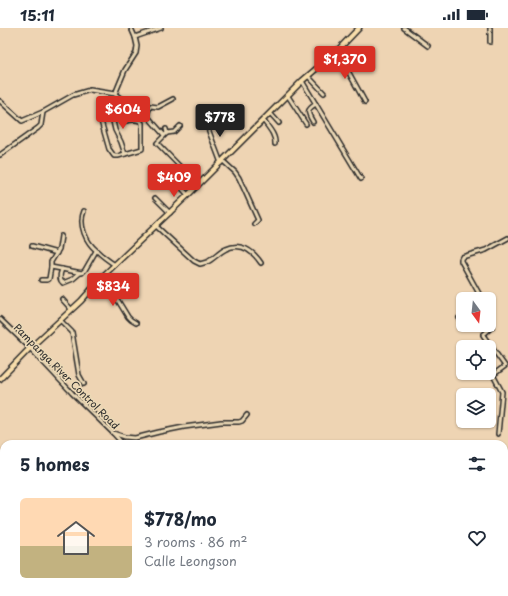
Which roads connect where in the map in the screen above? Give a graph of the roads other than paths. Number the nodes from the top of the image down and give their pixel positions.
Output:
1 (130, 28) edge
2 (161, 28) edge
3 (359, 28) edge
4 (404, 28) edge
5 (490, 28) edge
6 (135, 37) junction
7 (490, 42) dead end
8 (428, 46) dead end
9 (337, 51) junction
10 (308, 76) junction
11 (302, 82) junction
12 (324, 93) dead end
13 (115, 94) junction
14 (288, 96) junction
15 (173, 99) dead end
16 (0, 101) edge
17 (124, 101) junction
18 (365, 102) dead end
19 (316, 104) junction
20 (110, 108) junction
21 (43, 112) junction
22 (270, 113) junction
23 (146, 114) junction
24 (204, 118) dead end
25 (140, 120) junction
26 (263, 120) junction
27 (121, 122) dead end
28 (313, 122) dead end
29 (279, 123) dead end
30 (306, 124) dead end
31 (180, 126) dead end
32 (166, 129) dead end
33 (165, 134) junction
34 (275, 144) dead end
35 (125, 154) junction
36 (0, 155) edge
37 (222, 162) junction
38 (172, 169) dead end
39 (361, 179) dead end
40 (198, 185) junction
41 (188, 195) junction
42 (155, 198) dead end
43 (84, 211) dead end
44 (170, 213) junction
45 (254, 224) dead end
46 (156, 226) junction
47 (61, 236) dead end
48 (508, 238) edge
49 (32, 246) dead end
50 (96, 251) junction
51 (57, 253) junction
52 (261, 263) dead end
53 (115, 265) junction
54 (51, 267) junction
55 (62, 269) junction
56 (80, 272) junction
57 (104, 275) junction
58 (42, 280) dead end
59 (478, 292) edge
60 (62, 299) dead end
61 (72, 309) junction
62 (0, 319) edge
63 (60, 320) junction
64 (136, 323) dead end
65 (487, 332) edge
66 (30, 348) junction
67 (0, 379) edge
68 (84, 384) dead end
69 (247, 415) dead end
70 (113, 433) junction
71 (498, 434) dead end
72 (119, 440) edge

1 - 6 street
2 - 6 street
3 - 9 main road
4 - 8 street
5 - 7 street
6 - 13 street
9 - 10 main road
9 - 18 street
10 - 11 main road
10 - 12 street
11 - 14 main road
11 - 19 street
13 - 17 street
13 - 21 street
14 - 22 main road
14 - 30 street
15 - 23 street
16 - 21 street
17 - 20 street
17 - 23 street
19 - 28 street
19 - 39 street
20 - 35 street
20 - 35 street
21 - 36 street
22 - 26 main road
22 - 29 street
23 - 25 street
23 - 33 street
24 - 37 street
25 - 27 street
25 - 35 street
26 - 34 street
26 - 37 main road
31 - 33 street
32 - 33 street
33 - 40 street
37 - 40 main road
37 - 45 street
38 - 41 street
40 - 41 main road
41 - 44 main road
42 - 44 street
43 - 50 street
44 - 46 main road
46 - 52 street
46 - 53 main road
47 - 51 street
48 - 59 street
49 - 51 street
50 - 53 street
50 - 56 street
51 - 54 street
53 - 57 main road
54 - 55 street
54 - 58 street
55 - 56 street
55 - 56 street
57 - 61 main road
57 - 64 street
60 - 61 street
61 - 63 main road
62 - 66 street, Pampanga River Control Road
63 - 66 main road
63 - 68 street
65 - 71 street
66 - 67 main road
66 - 70 street, Pampanga River Control Road
69 - 70 street
70 - 72 street, Pampanga River Control Road

